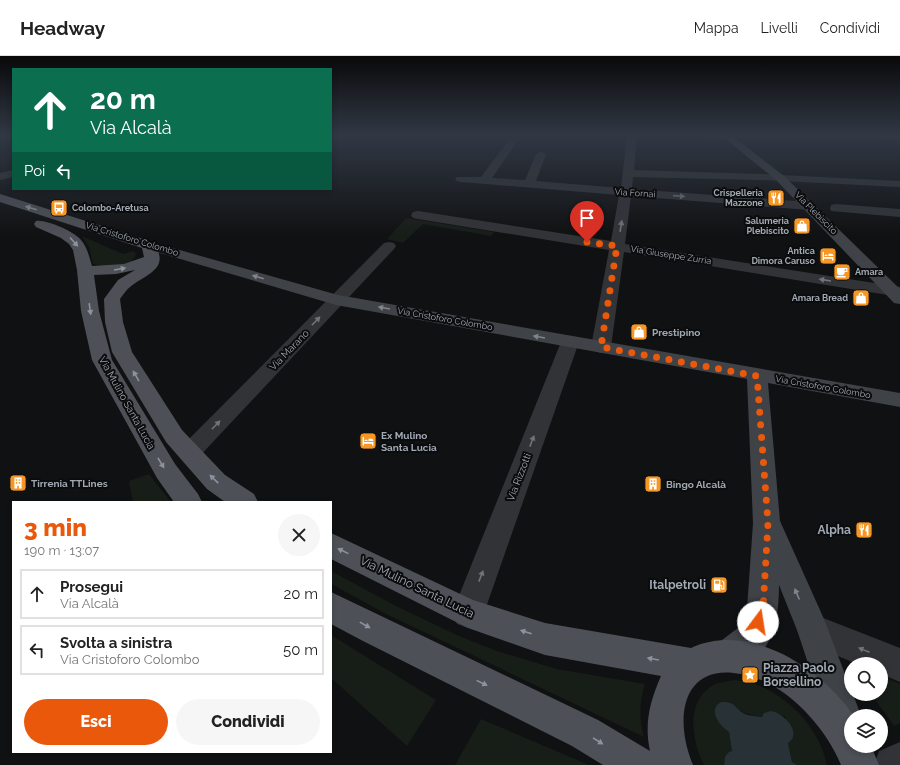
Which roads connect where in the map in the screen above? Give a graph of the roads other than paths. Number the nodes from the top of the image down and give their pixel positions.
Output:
1 (493, 168) edge
2 (535, 168) edge
3 (629, 168) edge
4 (767, 168) edge
5 (12, 173) edge
6 (628, 173) junction
7 (0, 177) edge
8 (780, 178) junction
9 (462, 179) dead end
10 (484, 181) junction
11 (529, 184) junction
12 (900, 184) edge
13 (626, 192) junction
14 (0, 198) edge
15 (809, 206) junction
16 (836, 208) dead end
17 (0, 211) edge
18 (900, 214) edge
19 (418, 215) dead end
20 (389, 246) dead end
21 (617, 246) junction
22 (150, 250) junction
23 (85, 270) junction
24 (897, 294) edge
25 (336, 300) junction
26 (570, 342) junction
27 (601, 347) junction
28 (757, 376) junction
29 (900, 400) edge
30 (189, 452) junction
31 (188, 501) edge
32 (244, 501) edge
33 (768, 523) junction
34 (332, 545) edge
35 (332, 607) edge
36 (468, 613) junction
37 (813, 630) junction
38 (730, 655) junction
39 (692, 665) junction
40 (900, 665) edge
41 (844, 719) edge
42 (844, 734) edge
43 (900, 761) edge
44 (638, 765) edge
45 (674, 765) edge
46 (893, 765) edge

1 - 10 street
2 - 11 street
3 - 6 street
4 - 8 main road, Via Plebiscito
5 - 7 street
6 - 8 street
6 - 13 street
8 - 12 street
8 - 15 main road, Via Plebiscito
9 - 10 street, Via Fornai
10 - 11 street, Via Fornai
11 - 13 street, Via Fornai
13 -> 15 street, Via Fornai
21 -> 13 street
22 -> 14 main road, Via Cristoforo Colombo
15 - 24 main road, Via Plebiscito
16 - 18 street
17 -> 23 main road, Via Cristoforo Colombo
19 - 21 street, Via Giuseppe Zurria
20 - 25 street, Via Marano
24 -> 21 street, Via Giuseppe Zurria
21 - 27 street
23 -> 22 main road
25 -> 22 main road, Via Cristoforo Colombo
30 -> 22 main road, Via Mulino Santa Lucia
23 -> 31 main road, Via Mulino Santa Lucia
26 -> 25 main road, Via Cristoforo Colombo
30 -> 25 street, Via Marano
26 - 27 main road, Via Cristoforo Colombo
36 -> 26 street, Via Rizzotti
27 - 28 main road, Via Cristoforo Colombo
28 - 29 main road, Via Cristoforo Colombo
28 - 33 main road
32 -> 30 main road, Via Mulino Santa Lucia
37 -> 33 main road
33 - 38 main road
36 -> 34 main road, Via Mulino Santa Lucia
35 -> 44 main road
39 -> 36 main road, Via Mulino Santa Lucia
40 -> 37 street
37 - 41 main road
38 - 39 main road
38 - 42 main road
39 - 45 main road
43 - 46 street

